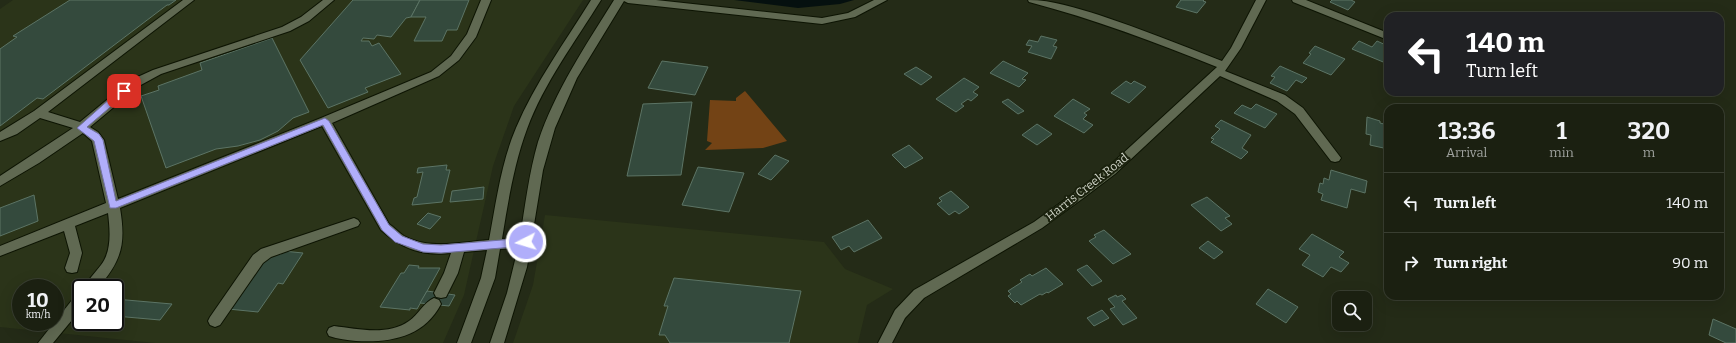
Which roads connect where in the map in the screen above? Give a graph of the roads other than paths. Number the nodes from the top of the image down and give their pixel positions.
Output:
1 (189, 0) edge
2 (329, 0) edge
3 (486, 0) edge
4 (596, 0) edge
5 (619, 0) edge
6 (628, 0) edge
7 (882, 0) edge
8 (1033, 0) edge
9 (1261, 0) edge
10 (1297, 0) edge
11 (1384, 35) edge
12 (1222, 69) junction
13 (38, 114) junction
14 (325, 121) junction
15 (81, 128) junction
16 (0, 137) edge
17 (1335, 158) dead end
18 (0, 182) edge
19 (113, 206) junction
20 (354, 223) dead end
21 (68, 224) junction
22 (526, 242) junction
23 (495, 245) junction
24 (459, 248) junction
25 (0, 251) edge
26 (72, 268) dead end
27 (97, 279) edge
28 (72, 310) edge
29 (215, 321) dead end
30 (334, 332) dead end
31 (45, 343) edge
32 (464, 343) edge
33 (497, 343) edge
34 (885, 343) edge

1 - 13 street
2 - 15 street
3 - 14 street
4 - 23 street
5 - 22 street
6 - 7 street
8 - 12 street
9 - 12 street, Harris Creek Road
10 - 11 street
12 - 17 street
12 - 34 street, Harris Creek Road
13 - 15 street
13 - 16 street
14 - 19 street
14 - 24 street
15 - 18 street
15 - 19 street
19 - 21 street
19 - 27 street
20 - 29 street
21 - 25 street
21 - 26 street
22 - 23 street
22 - 33 street
23 - 24 street
23 - 32 street
24 - 30 street
28 - 31 street

